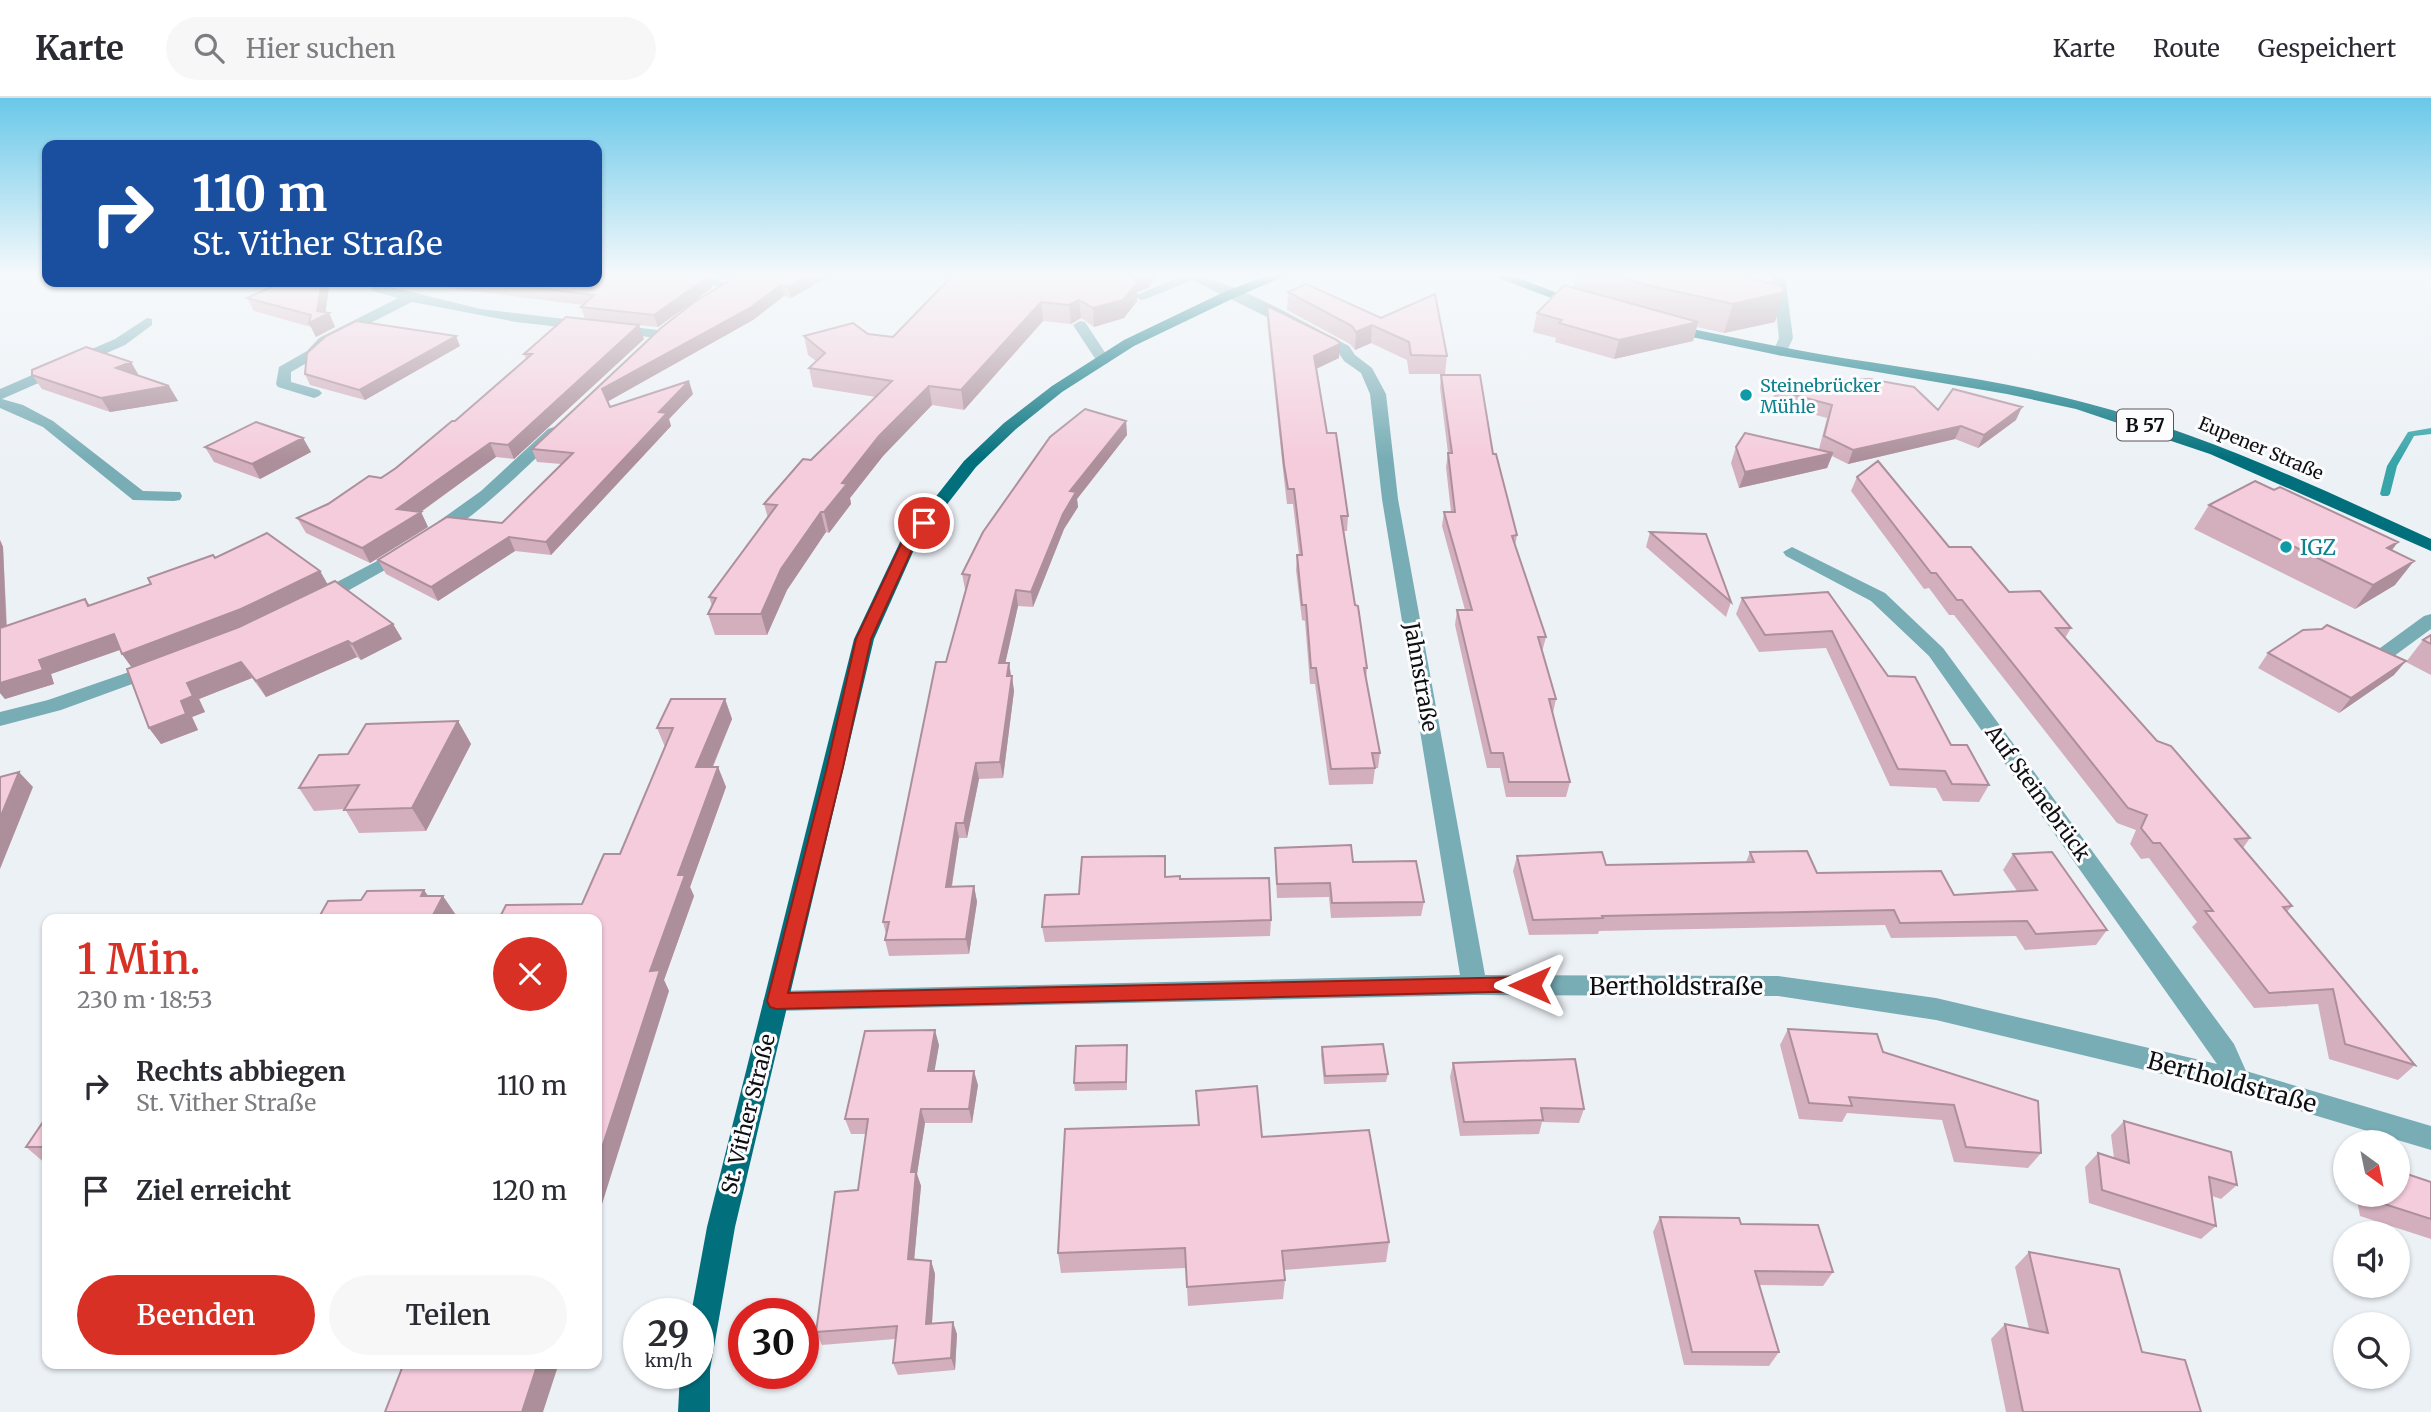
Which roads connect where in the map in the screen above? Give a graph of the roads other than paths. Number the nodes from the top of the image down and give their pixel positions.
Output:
1 (128, 336) edge
2 (333, 336) edge
3 (656, 336) edge
4 (1087, 336) edge
5 (1143, 336) edge
6 (1318, 336) edge
7 (1709, 336) edge
8 (1786, 336) edge
9 (639, 352) edge
10 (1780, 352) junction
11 (1103, 360) junction
12 (314, 393) dead end
13 (0, 395) edge
14 (0, 403) edge
15 (564, 423) edge
16 (174, 496) dead end
17 (2431, 546) edge
18 (1792, 552) dead end
19 (304, 606) edge
20 (2431, 620) edge
21 (2383, 655) edge
22 (180, 660) edge
23 (0, 719) edge
24 (1475, 985) junction
25 (776, 1001) junction
26 (2237, 1080) junction
27 (2431, 1138) edge
28 (709, 1298) edge
29 (695, 1389) edge
30 (694, 1412) edge

1 - 13 street
2 - 12 street
3 - 9 street
4 - 11 street
5 - 11 main road, St. Vither Straße
6 - 24 street, Jahnstraße
7 - 10 main road, Eupener Straße / B 57
8 - 10 street
10 - 17 main road, Eupener Straße / B 57
11 - 25 main road, St. Vither Straße
14 - 16 street
15 - 19 street
18 - 26 street, Auf Steinebrück
20 - 21 street
22 - 23 street
24 - 25 street, Bertholdstraße
24 - 26 street, Bertholdstraße
25 - 28 main road, St. Vither Straße
26 - 27 street, Bertholdstraße
29 - 30 main road

